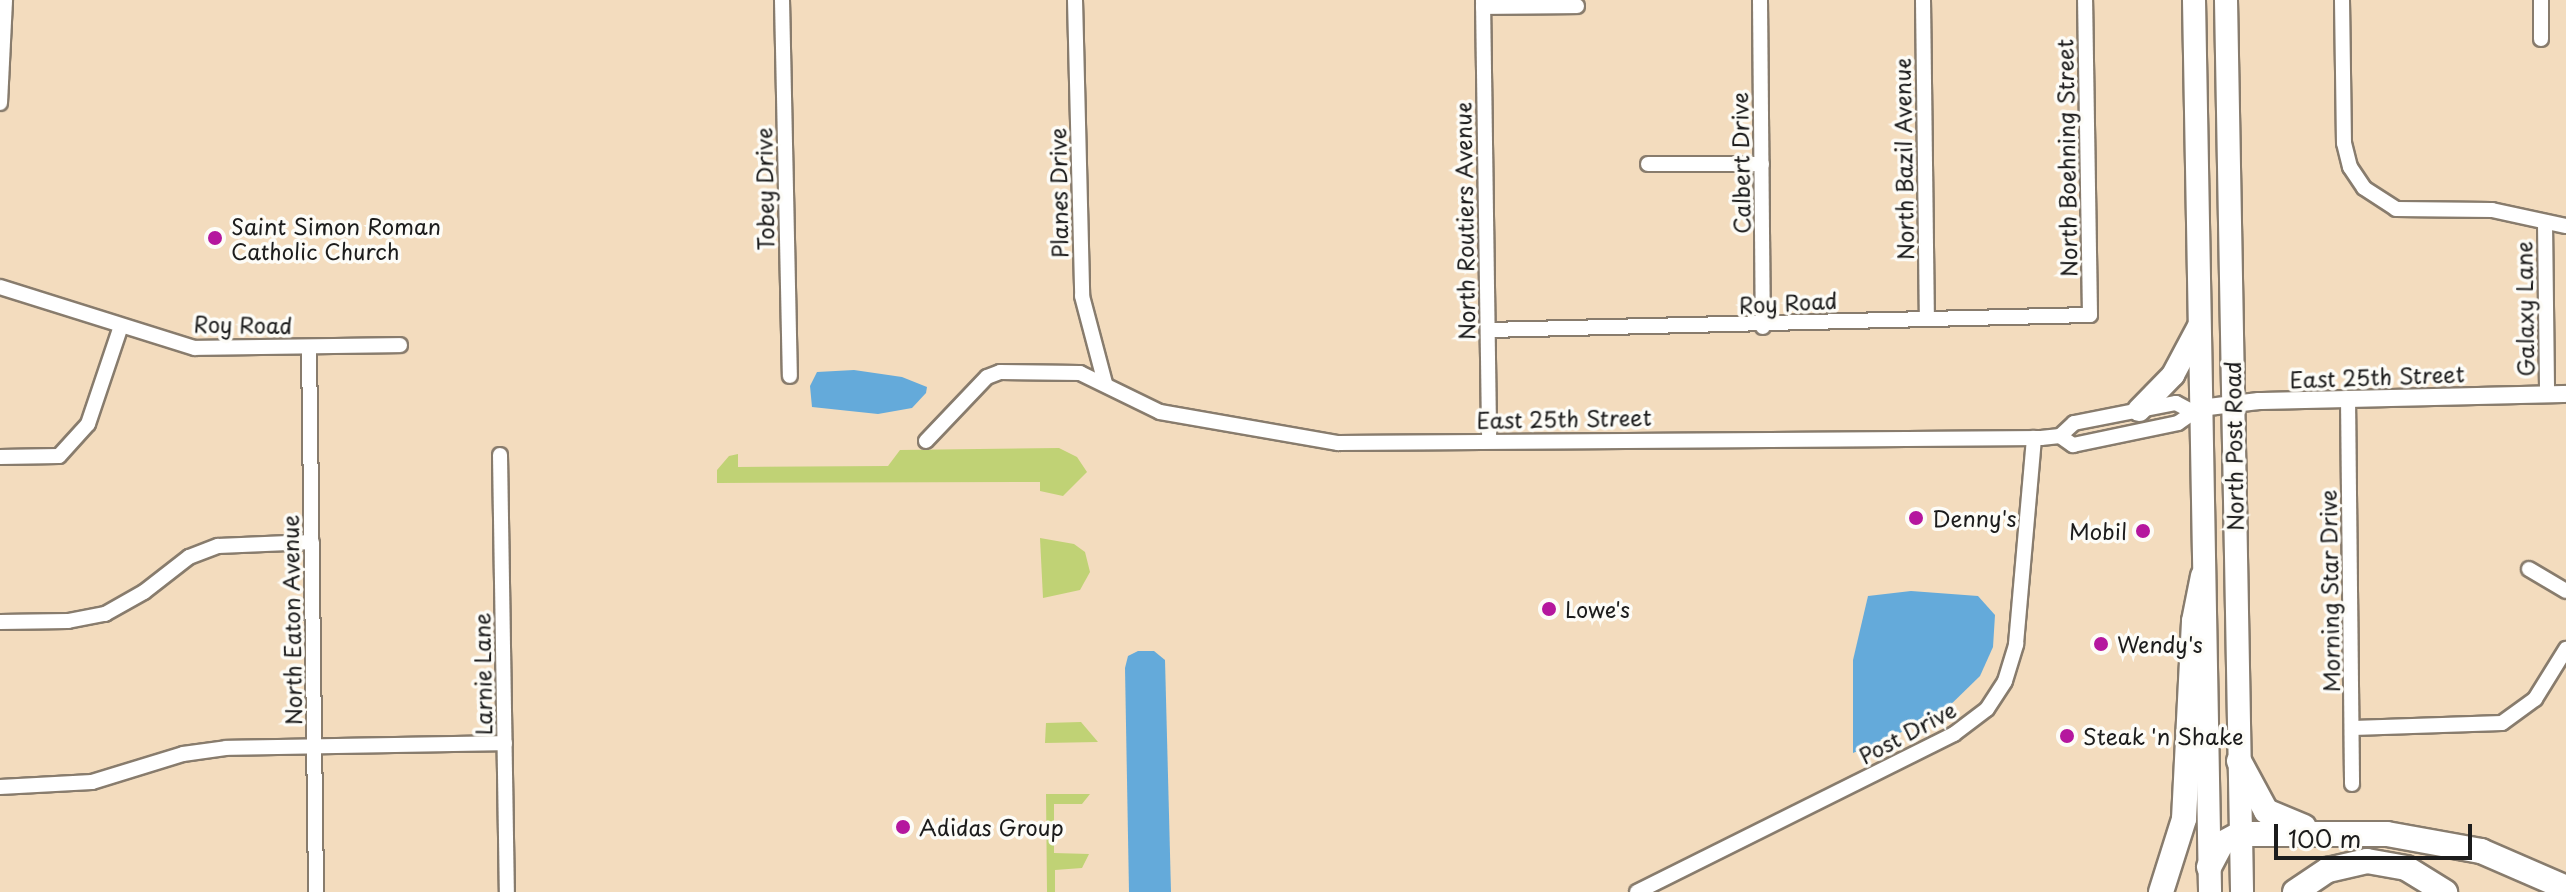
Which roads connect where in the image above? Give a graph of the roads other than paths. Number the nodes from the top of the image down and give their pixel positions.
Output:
1 (5, 0) edge
2 (782, 0) edge
3 (1075, 0) edge
4 (1760, 0) edge
5 (1923, 0) edge
6 (2085, 0) edge
7 (2194, 0) edge
8 (2226, 0) edge
9 (2342, 0) edge
10 (2541, 0) edge
11 (1483, 3) edge
12 (1577, 6) dead end
13 (2541, 39) dead end
14 (0, 103) edge
15 (1648, 164) dead end
16 (1762, 164) junction
17 (2545, 223) junction
18 (2566, 226) edge
19 (0, 287) edge
20 (2090, 315) joint
21 (1927, 317) junction
22 (2199, 325) junction
23 (121, 326) junction
24 (1763, 327) junction
25 (1488, 330) junction
26 (400, 345) dead end
27 (309, 347) junction
28 (790, 376) dead end
29 (1105, 383) junction
30 (2547, 394) junction
31 (2566, 394) edge
32 (2348, 398) junction
33 (2232, 403) junction
34 (2139, 410) junction
35 (2196, 410) junction
36 (2060, 436) junction
37 (2034, 438) junction
38 (926, 441) dead end
39 (1489, 441) junction
40 (500, 455) dead end
41 (0, 457) edge
42 (312, 542) junction
43 (2529, 569) dead end
44 (2203, 576) junction
45 (2566, 591) edge
46 (0, 622) edge
47 (2566, 649) edge
48 (2353, 728) junction
49 (505, 743) junction
50 (314, 747) junction
51 (2239, 761) junction
52 (2352, 784) dead end
53 (0, 787) edge
54 (2334, 833) junction
55 (2240, 834) junction
56 (2209, 867) junction
57 (2566, 888) edge
58 (316, 892) edge
59 (507, 892) edge
60 (1637, 892) edge
61 (2161, 892) edge
62 (2210, 892) edge
63 (2242, 892) edge
64 (2295, 892) edge
65 (2445, 892) edge

1 - 14 street
2 - 28 street, Tobey Drive
3 - 29 street, Planes Drive
4 - 16 street, Calbert Drive
5 - 21 street, North Bazil Avenue
6 - 20 street, North Boehning Street
7 - 22 main road, North Post Road
8 - 33 main road, North Post Road
9 - 17 street
10 - 13 street
11 - 12 street
11 - 25 street, North Routiers Avenue
15 - 16 street
16 - 24 street, Calbert Drive
17 - 18 street
17 - 30 street, Galaxy Lane
19 - 23 street, Roy Road
20 - 21 street, Roy Road
21 - 24 street, Roy Road
22 - 34 main road
22 - 35 main road, North Post Road
23 - 27 street, Roy Road
23 - 41 street
24 - 25 street, Roy Road
25 - 39 street, North Routiers Avenue
26 - 27 street, Roy Road
27 - 42 street, North Eaton Avenue
29 - 38 street, East 25th Street
29 - 39 street, East 25th Street
30 - 31 street, East 25th Street
30 - 32 street, East 25th Street
32 - 33 street, East 25th Street
32 - 48 street, Morning Star Drive
33 - 35 street, East 25th Street
33 - 51 main road, North Post Road
34 - 35 street, East 25th Street
34 - 36 street, East 25th Street
35 - 36 street, East 25th Street
35 - 44 main road, North Post Road
36 - 37 street, East 25th Street
37 - 39 street, East 25th Street
37 - 60 street, Post Drive
40 - 49 street, Larnie Lane
42 - 46 street
42 - 50 street, North Eaton Avenue
43 - 45 street
44 - 56 main road, North Post Road
44 - 61 highway
47 - 48 street
48 - 52 street, Morning Star Drive
49 - 50 street
49 - 59 street, Larnie Lane
50 - 53 street
50 - 58 street, North Eaton Avenue
51 - 54 highway
51 - 55 main road, North Post Road
54 - 55 highway
54 - 57 highway
55 - 56 highway
55 - 63 main road, North Post Road
56 - 62 main road, North Post Road
64 - 65 highway

